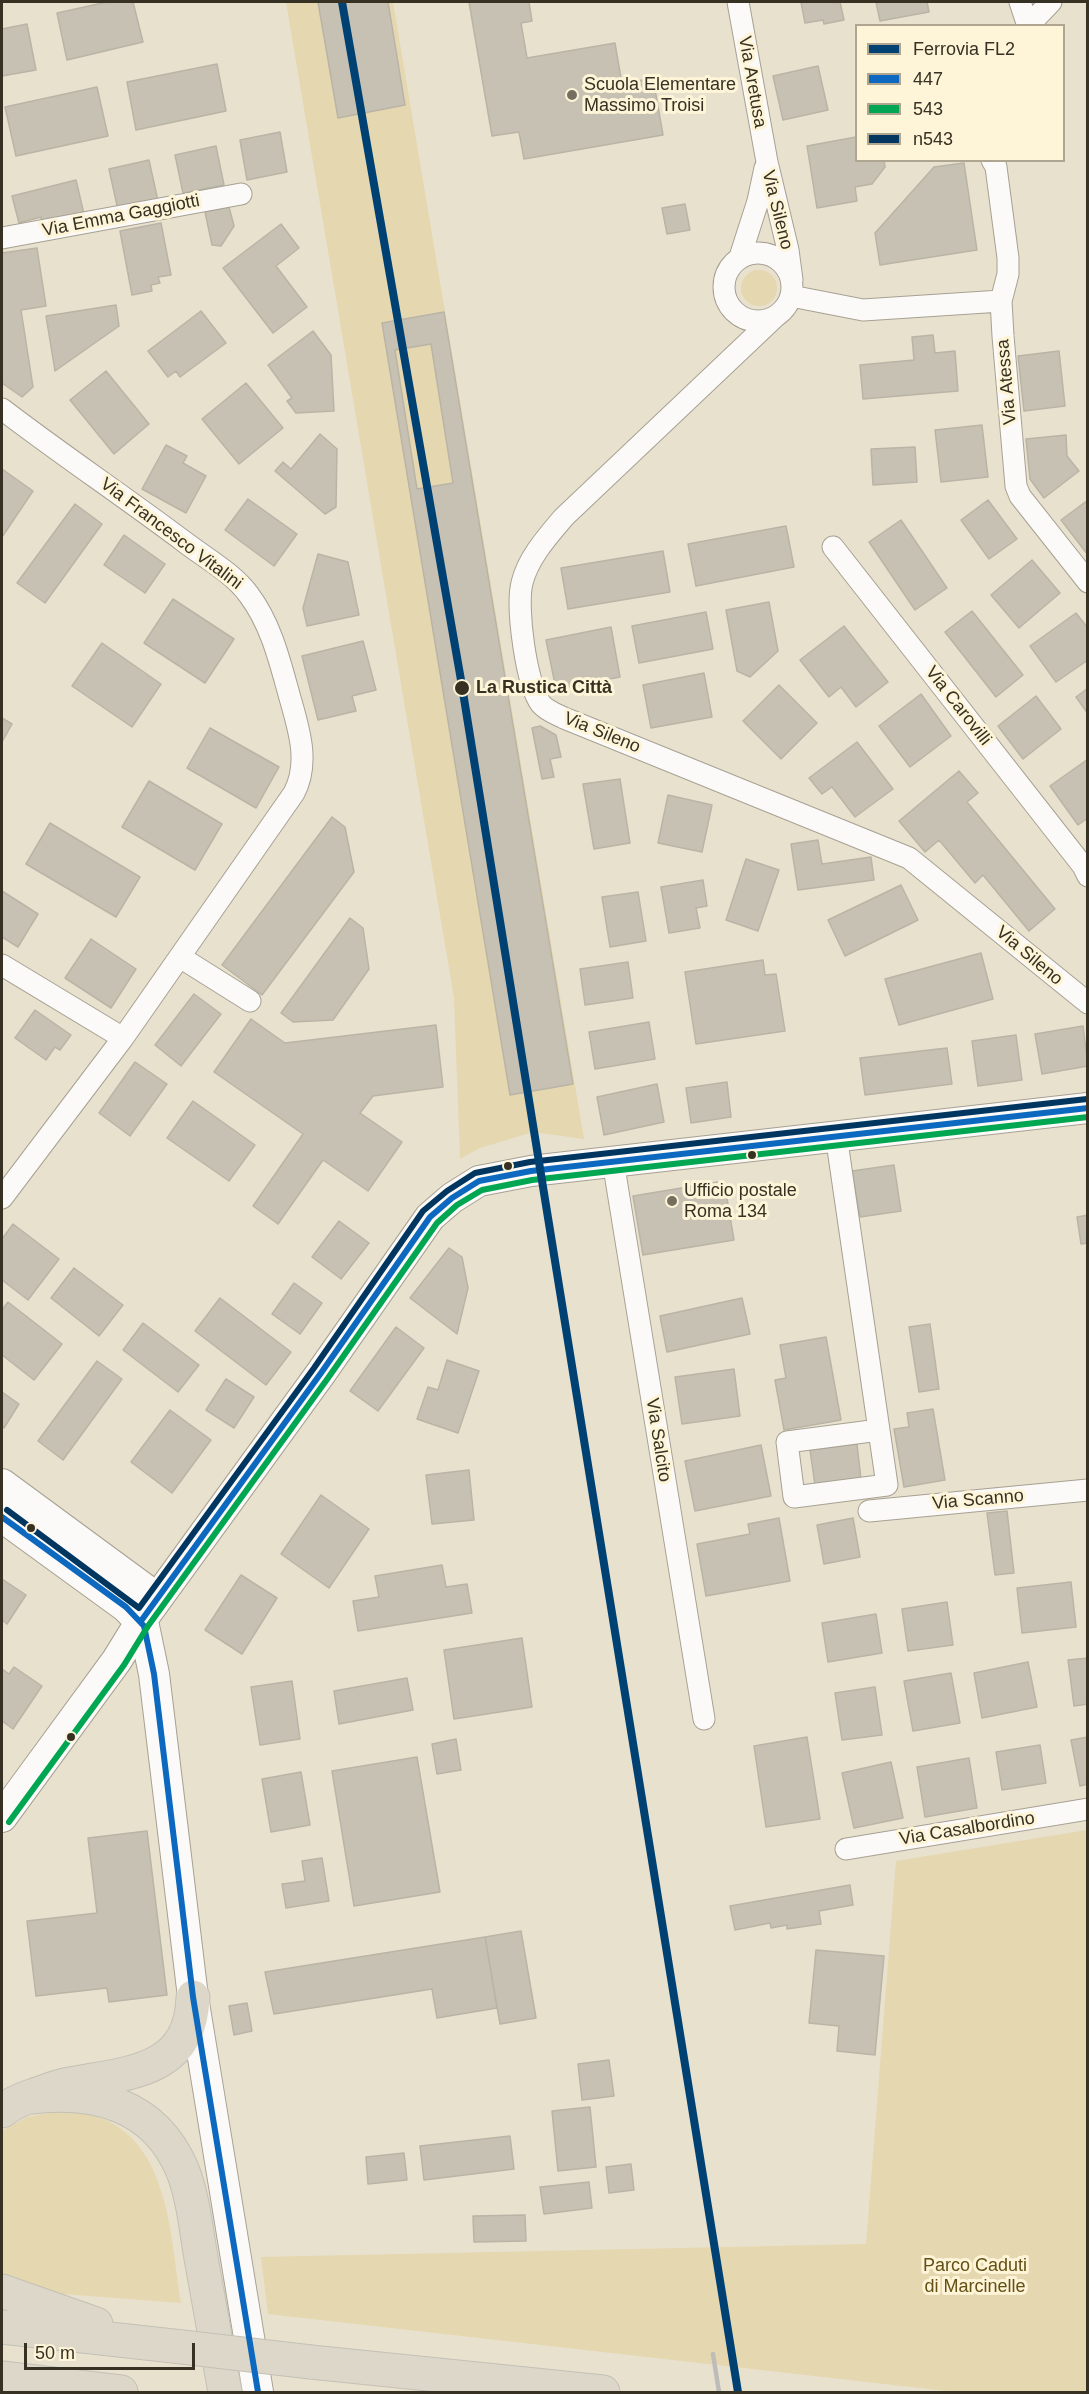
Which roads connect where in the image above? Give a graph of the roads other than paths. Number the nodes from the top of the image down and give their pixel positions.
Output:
1 (738, 2) edge
2 (1020, 2) edge
3 (1051, 2) edge
4 (1027, 24) edge
5 (1030, 24) edge
6 (767, 162) junction
7 (993, 162) edge
8 (241, 194) dead end
9 (2, 238) edge
10 (740, 257) junction
11 (791, 288) junction
12 (1001, 301) junction
13 (775, 317) junction
14 (2, 409) edge
15 (833, 547) dead end
16 (1088, 582) edge
17 (1086, 868) edge
18 (180, 957) junction
19 (2, 965) edge
20 (250, 1001) dead end
21 (1088, 1004) edge
22 (123, 1038) junction
23 (1088, 1108) edge
24 (836, 1135) junction
25 (613, 1161) junction
26 (2, 1198) edge
27 (879, 1430) junction
28 (2, 1484) edge
29 (1088, 1490) edge
30 (869, 1511) dead end
31 (2, 1517) edge
32 (52, 1536) junction
33 (149, 1610) junction
34 (704, 1719) dead end
35 (1088, 1809) edge
36 (2, 1817) edge
37 (846, 1849) dead end
38 (194, 1997) junction
39 (31, 2097) junction
40 (2, 2111) edge
41 (2, 2291) edge
42 (2, 2327) edge
43 (168, 2346) junction
44 (8, 2380) edge
45 (121, 2392) edge
46 (225, 2392) edge
47 (258, 2392) edge
48 (603, 2392) edge

1 - 6 street, Via Aretusa
2 - 4 street
3 - 5 street
6 - 10 street, Via Sileno
6 - 11 street, Via Sileno
7 - 12 street, Via Atessa
8 - 9 street, Via Emma Gaggiotti
10 - 11 street
10 - 13 street
11 - 12 street
11 - 13 street
12 - 16 street, Via Atessa
13 - 21 street, Via Sileno
14 - 18 street, Via Francesco Vitalini
15 - 17 street, Via Carovilli
18 - 20 street
18 - 22 street, Via Francesco Vitalini
19 - 22 street
22 - 26 street, Via Francesco Vitalini
23 - 24 street
24 - 25 street
24 - 27 street
25 - 33 street
25 - 34 street, Via Salcito
27 - 27 street
28 - 32 street
29 - 30 street, Via Scanno
31 - 32 street
32 - 33 street
33 - 36 street
33 - 38 street
35 - 37 street, Via Casalbordino
38 - 39 highway
38 - 47 street
39 - 40 highway
39 - 46 highway
41 - 43 highway
42 - 43 highway
43 - 48 highway, bridge
44 - 45 highway

